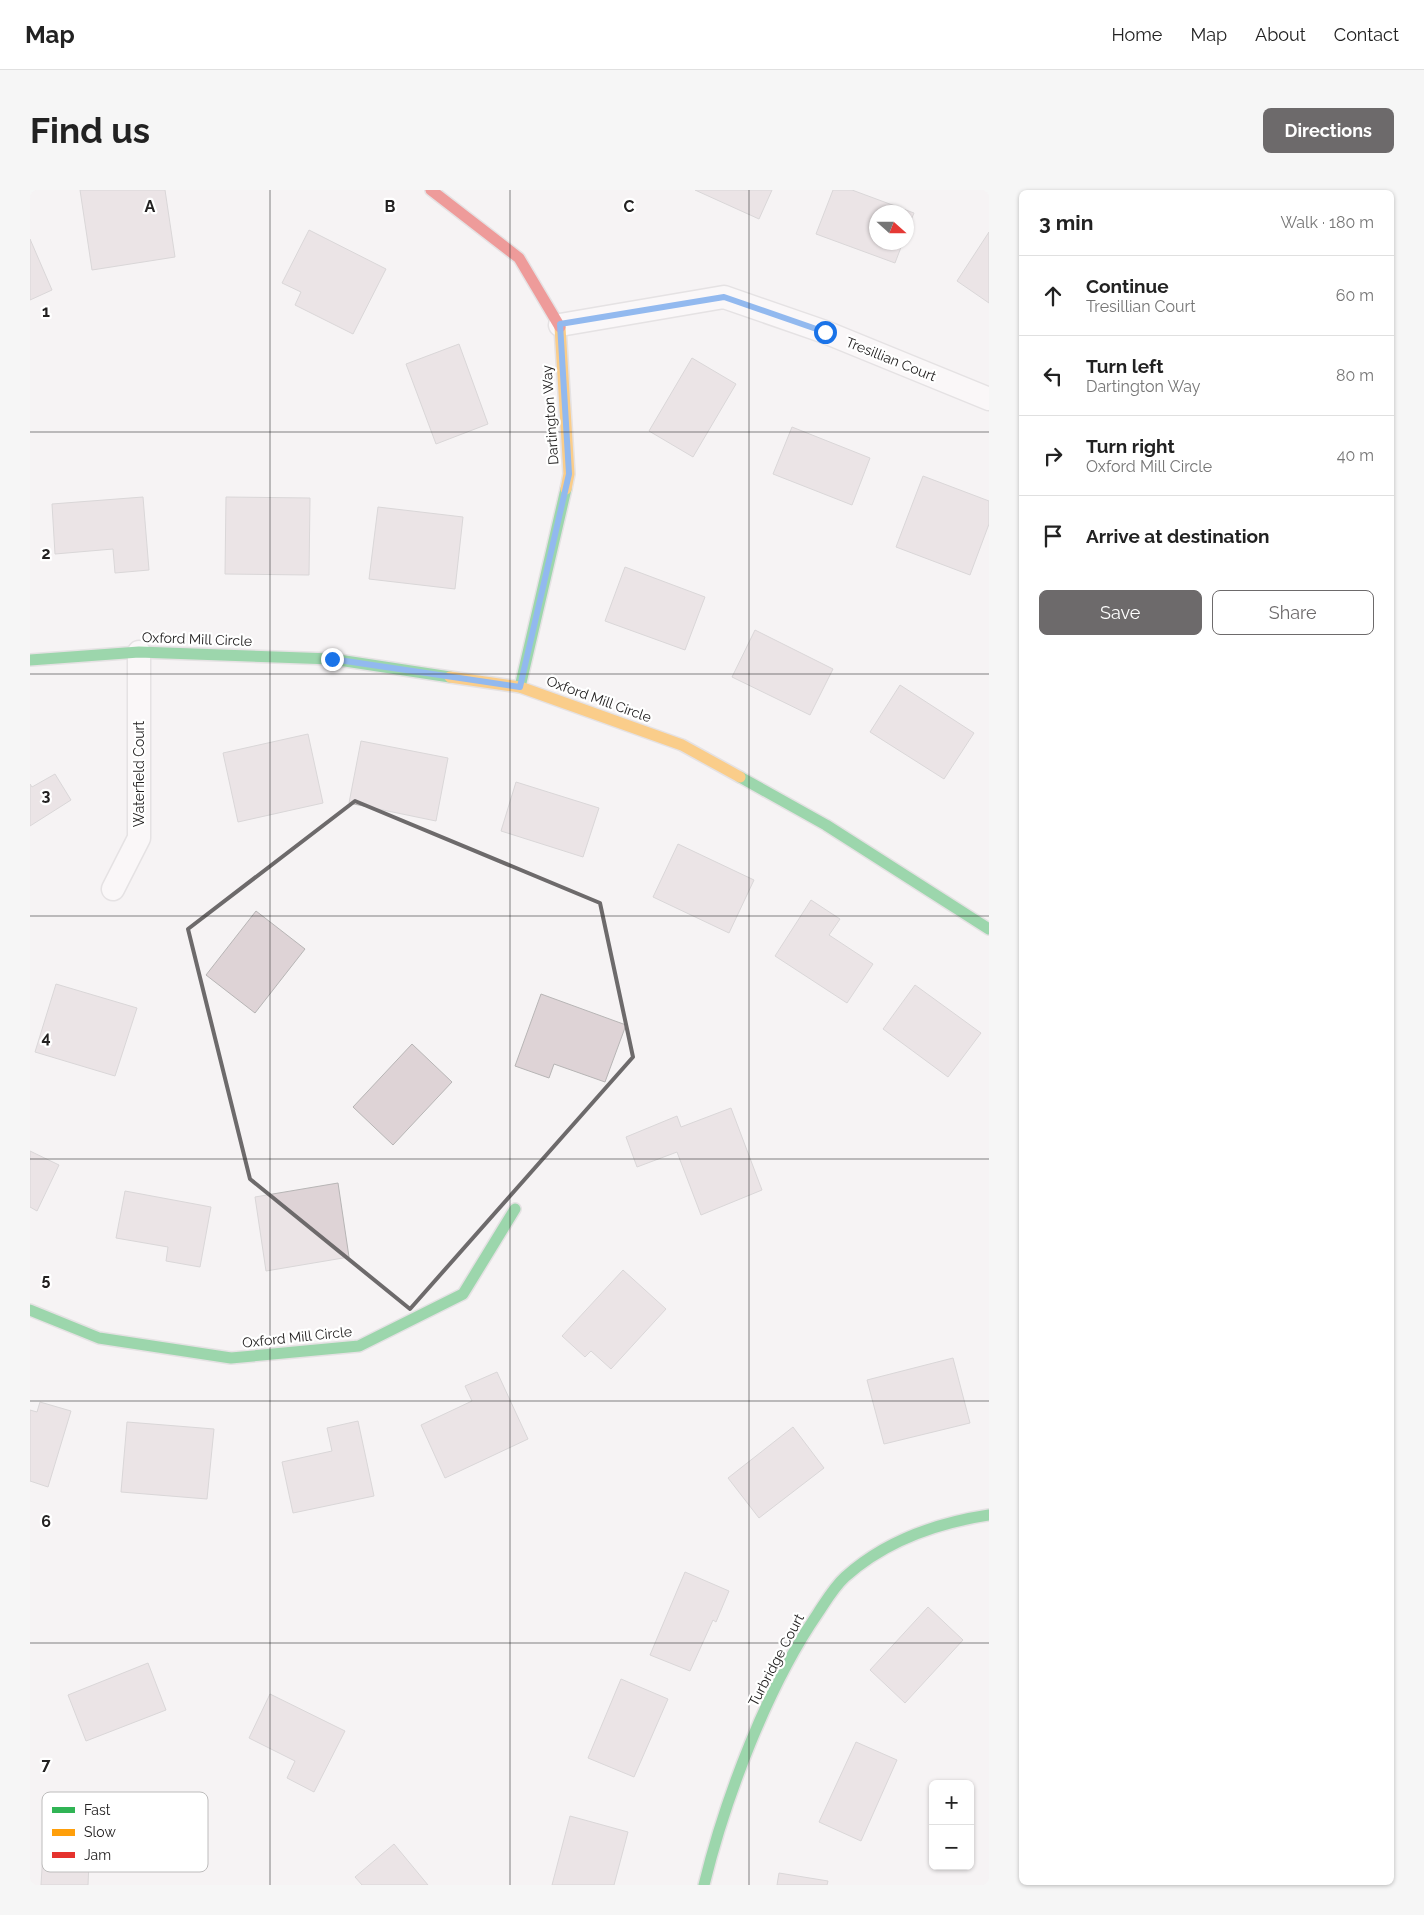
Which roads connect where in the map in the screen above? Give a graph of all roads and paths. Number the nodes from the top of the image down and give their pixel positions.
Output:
1 (431, 190) edge
2 (560, 324) junction
3 (989, 399) edge
4 (139, 652) junction
5 (30, 660) edge
6 (520, 687) junction
7 (113, 889) dead end
8 (989, 930) edge
9 (515, 1209) dead end
10 (30, 1310) edge
11 (989, 1515) edge
12 (704, 1885) edge

1 - 2 street, Dartington Way
2 - 3 street, Tresillian Court
2 - 6 street, Dartington Way
4 - 5 street, Oxford Mill Circle
4 - 6 street, Oxford Mill Circle
4 - 7 street, Waterfield Court
6 - 8 street, Oxford Mill Circle
9 - 10 street, Oxford Mill Circle
11 - 12 street, Turbridge Court

